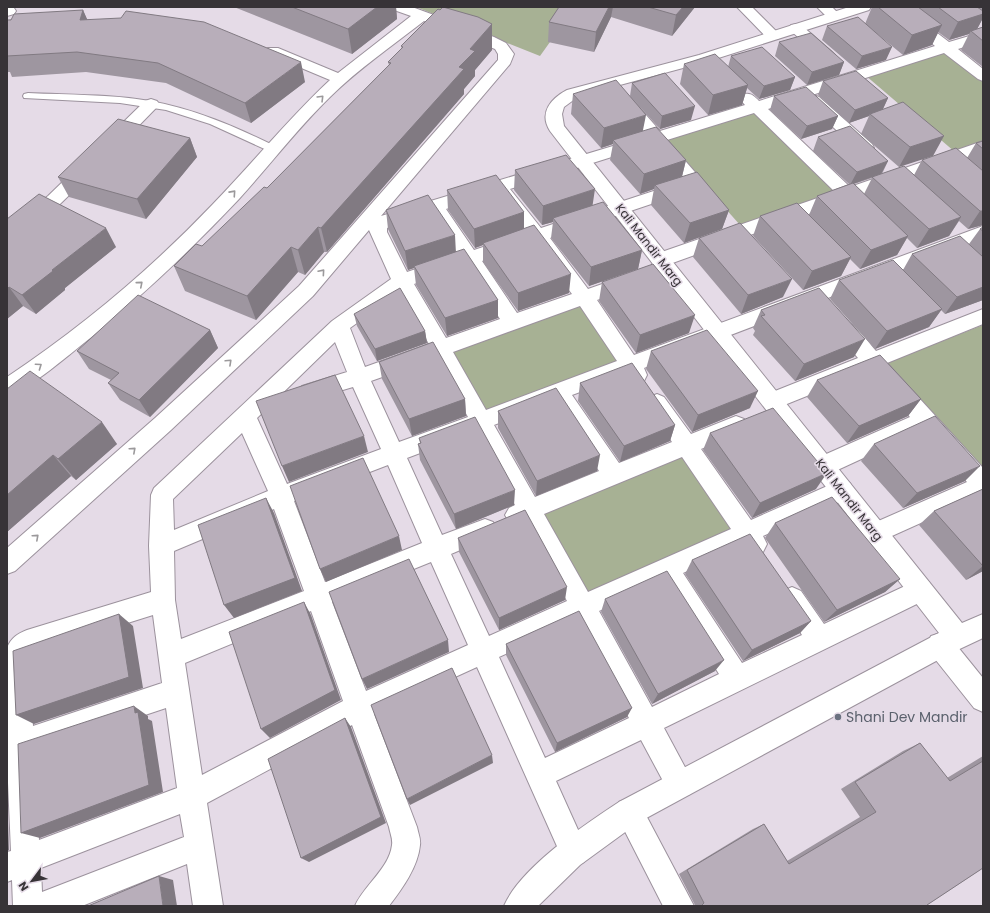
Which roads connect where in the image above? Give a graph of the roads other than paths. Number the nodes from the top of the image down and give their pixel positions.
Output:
1 (399, 7) edge
2 (744, 7) edge
3 (864, 7) edge
4 (894, 7) edge
5 (838, 15) edge
6 (421, 16) junction
7 (796, 28) junction
8 (981, 30) edge
9 (773, 36) junction
10 (262, 47) edge
11 (947, 48) junction
12 (704, 58) junction
13 (720, 72) edge
14 (849, 74) junction
15 (983, 76) edge
16 (789, 78) edge
17 (340, 79) junction
18 (608, 82) junction
19 (736, 87) edge
20 (805, 92) junction
21 (28, 96) dead end
22 (151, 104) junction
23 (757, 107) junction
24 (657, 137) junction
25 (983, 146) edge
26 (273, 149) junction
27 (582, 160) junction
28 (892, 171) junction
29 (696, 183) junction
30 (501, 186) junction
31 (847, 194) junction
32 (434, 205) junction
33 (619, 207) junction
34 (869, 215) edge
35 (733, 227) junction
36 (537, 236) junction
37 (964, 236) edge
38 (7, 237) edge
39 (968, 258) edge
40 (470, 259) junction
41 (664, 264) junction
42 (402, 281) junction
43 (800, 295) junction
44 (584, 297) junction
45 (983, 316) edge
46 (513, 323) junction
47 (339, 326) junction
48 (717, 331) junction
49 (441, 348) junction
50 (872, 361) junction
51 (630, 364) junction
52 (359, 377) junction
53 (7, 388) edge
54 (558, 391) junction
55 (774, 404) junction
56 (249, 412) junction
57 (481, 420) junction
58 (925, 420) junction
59 (686, 446) junction
60 (394, 454) junction
61 (822, 466) junction
62 (614, 475) junction
63 (983, 484) edge
64 (842, 490) junction
65 (281, 496) junction
66 (530, 510) junction
67 (747, 533) junction
68 (875, 533) junction
69 (161, 546) junction
70 (437, 549) junction
71 (764, 558) edge
72 (7, 562) edge
73 (667, 569) junction
74 (781, 583) edge
75 (920, 590) junction
76 (318, 598) junction
77 (163, 600) junction
78 (583, 606) junction
79 (983, 626) edge
80 (820, 639) junction
81 (949, 641) junction
82 (484, 651) junction
83 (171, 656) junction
84 (737, 679) junction
85 (176, 692) junction
86 (983, 699) edge
87 (359, 707) junction
88 (647, 724) junction
89 (14, 745) edge
90 (540, 776) junction
91 (680, 784) junction
92 (191, 796) junction
93 (629, 812) junction
94 (199, 845) junction
95 (574, 852) junction
96 (17, 863) edge
97 (28, 906) edge
98 (45, 906) edge
99 (208, 906) edge
100 (370, 906) edge
101 (519, 906) edge
102 (679, 906) edge

1 - 6 street
2 - 9 street
3 - 5 street, Kali Mandir Marg
4 - 11 street
5 - 7 street, Kali Mandir Marg
6 - 17 street
72 -> 6 street
7 - 9 street, Kali Mandir Marg
7 - 14 street
8 - 11 street
9 - 12 street, Kali Mandir Marg
10 - 17 street
11 - 14 street
11 - 15 street
12 - 13 street
12 - 18 street, Kali Mandir Marg
14 - 20 street
16 - 20 street
26 -> 17 street
18 - 24 street
18 - 27 street, Kali Mandir Marg
19 - 23 street
20 - 23 street
20 - 28 street
21 - 22 lane
22 - 26 lane
22 - 38 street
23 - 24 street
23 - 31 street
24 - 27 street
24 - 29 street
25 - 28 street
53 -> 26 street
27 - 30 street
27 - 33 street, Kali Mandir Marg
28 - 31 street
29 - 33 street
29 - 35 street
30 - 32 street
30 - 36 street
31 - 34 street
31 - 35 street
32 - 40 street
32 - 42 street
33 - 36 street
33 - 41 street, Kali Mandir Marg
35 - 41 street
36 - 40 street
36 - 44 street
37 - 39 street
37 - 43 street
40 - 42 street
40 - 46 street
41 - 44 street
41 - 48 street, Kali Mandir Marg
42 - 47 street
42 - 49 street
43 - 48 street
43 - 50 street
44 - 46 street
44 - 51 street
45 - 50 street
46 - 49 street
47 - 52 street
47 - 56 street
48 - 51 street
48 - 55 street, Kali Mandir Marg
49 - 52 street
49 - 57 street
50 - 55 street
50 - 58 street
51 - 54 street
51 - 59 street
52 - 56 street
52 - 60 street
54 - 57 street
54 - 62 street
55 - 59 street
55 - 61 street, Kali Mandir Marg
56 - 65 street
56 - 69 street
57 - 60 street
57 - 66 street
58 - 61 street
58 - 63 street
59 - 62 street
59 - 67 street
60 - 65 street
60 - 70 street
61 - 64 street, Kali Mandir Marg
62 - 66 street
63 - 68 street
64 - 67 street
64 - 68 street, Kali Mandir Marg
65 - 69 street
65 - 76 street
66 - 70 street
66 - 78 street
67 - 71 street
67 - 73 street
68 - 75 street, Kali Mandir Marg
69 - 77 street
70 - 76 street
70 - 82 street
73 - 78 street
73 - 84 street
74 - 80 street
75 - 80 street
75 - 81 street, Kali Mandir Marg
76 - 83 street
76 - 87 street
77 - 83 street
77 - 89 street
78 - 82 street
78 - 88 street
79 - 81 street
80 - 84 street
81 - 86 street, Kali Mandir Marg
81 - 91 street
82 - 87 street
82 - 90 street
83 - 85 street
84 - 88 street
85 - 89 street
85 - 92 street
87 - 92 street
87 - 100 street
88 - 90 street
88 - 91 street
89 - 96 street
90 - 95 street
91 - 93 street
92 - 94 street
92 - 96 street
93 - 95 street
93 - 102 street
94 - 98 street
94 - 99 street
95 - 101 street
96 - 97 street

